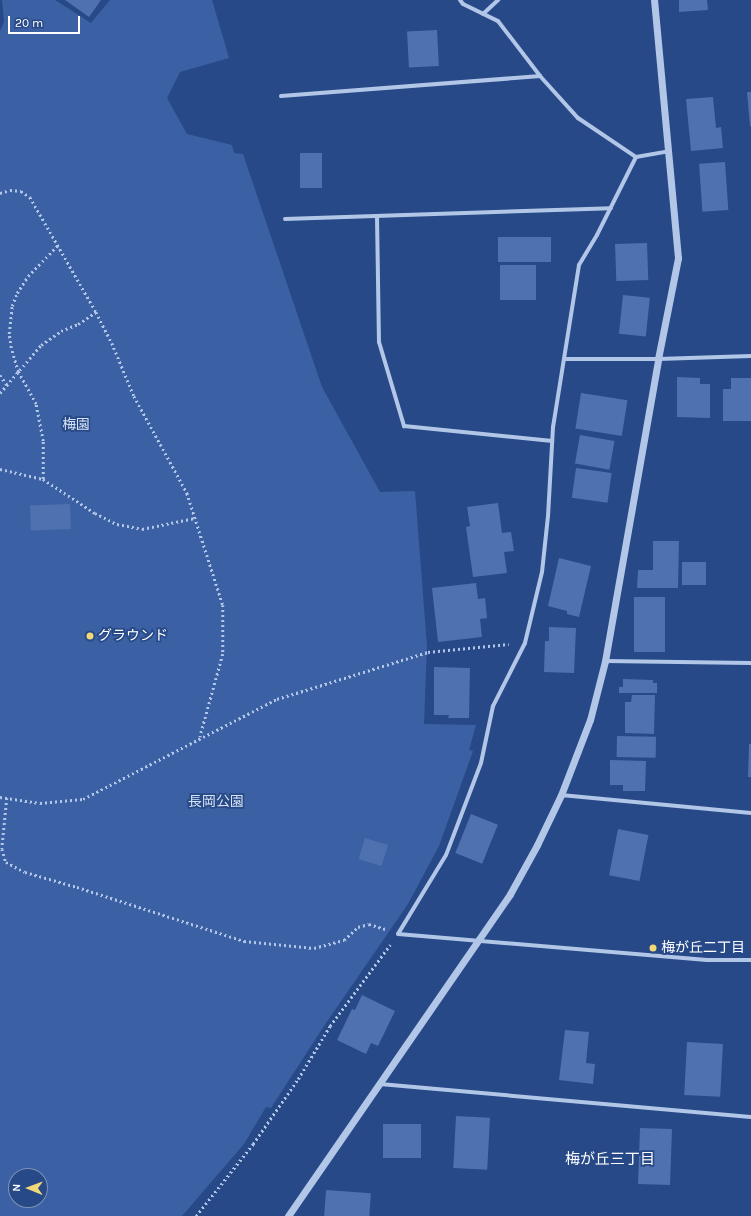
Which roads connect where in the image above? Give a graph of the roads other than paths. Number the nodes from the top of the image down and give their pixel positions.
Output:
1 (460, 0) edge
2 (498, 0) edge
3 (654, 0) edge
4 (483, 14) junction
5 (540, 76) junction
6 (281, 96) dead end
7 (669, 152) junction
8 (636, 156) junction
9 (611, 208) junction
10 (377, 216) junction
11 (285, 219) dead end
12 (751, 356) edge
13 (565, 359) junction
14 (658, 359) junction
15 (552, 441) junction
16 (605, 661) junction
17 (751, 663) edge
18 (561, 795) junction
19 (751, 813) edge
20 (479, 940) junction
21 (751, 960) edge
22 (380, 1084) junction
23 (751, 1118) edge
24 (288, 1216) edge

1 - 4 street
2 - 4 street
3 - 7 street
4 - 5 street
5 - 6 street
5 - 8 street
7 - 8 street
7 - 14 street
8 - 9 street
9 - 10 street
9 - 13 street
10 - 11 street
10 - 15 street
12 - 14 street
13 - 14 street
13 - 15 street
14 - 16 street
15 - 20 street
16 - 17 street
16 - 18 street
18 - 19 street
18 - 20 street
20 - 21 street
20 - 22 street
22 - 23 street
22 - 24 street

